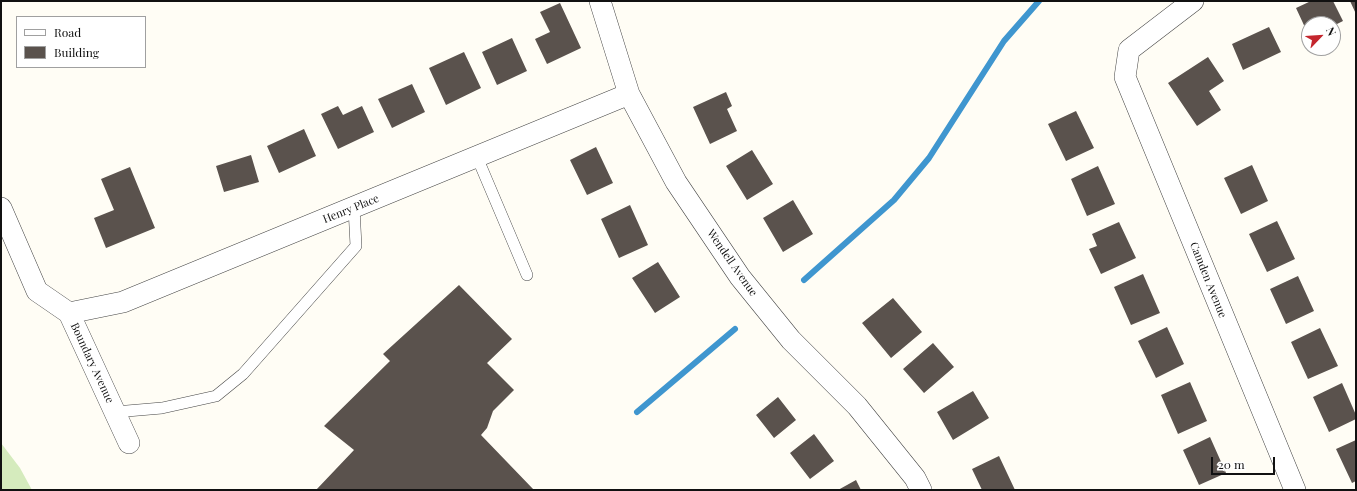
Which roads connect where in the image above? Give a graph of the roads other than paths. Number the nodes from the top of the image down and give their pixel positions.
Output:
1 (600, 1) edge
2 (1193, 1) edge
3 (629, 94) junction
4 (477, 157) junction
5 (1, 208) edge
6 (354, 208) junction
7 (527, 275) dead end
8 (69, 314) junction
9 (115, 412) junction
10 (129, 442) dead end
11 (921, 490) edge
12 (1295, 490) edge

1 - 3 street, Wendell Avenue
2 - 12 street, Camden Avenue
3 - 4 street, Henry Place
3 - 11 street, Wendell Avenue
4 - 6 street, Henry Place
4 - 7 lane
5 - 8 street, Boundary Avenue
6 - 8 street, Henry Place
6 - 9 lane
8 - 9 street, Boundary Avenue
9 - 10 street, Boundary Avenue

